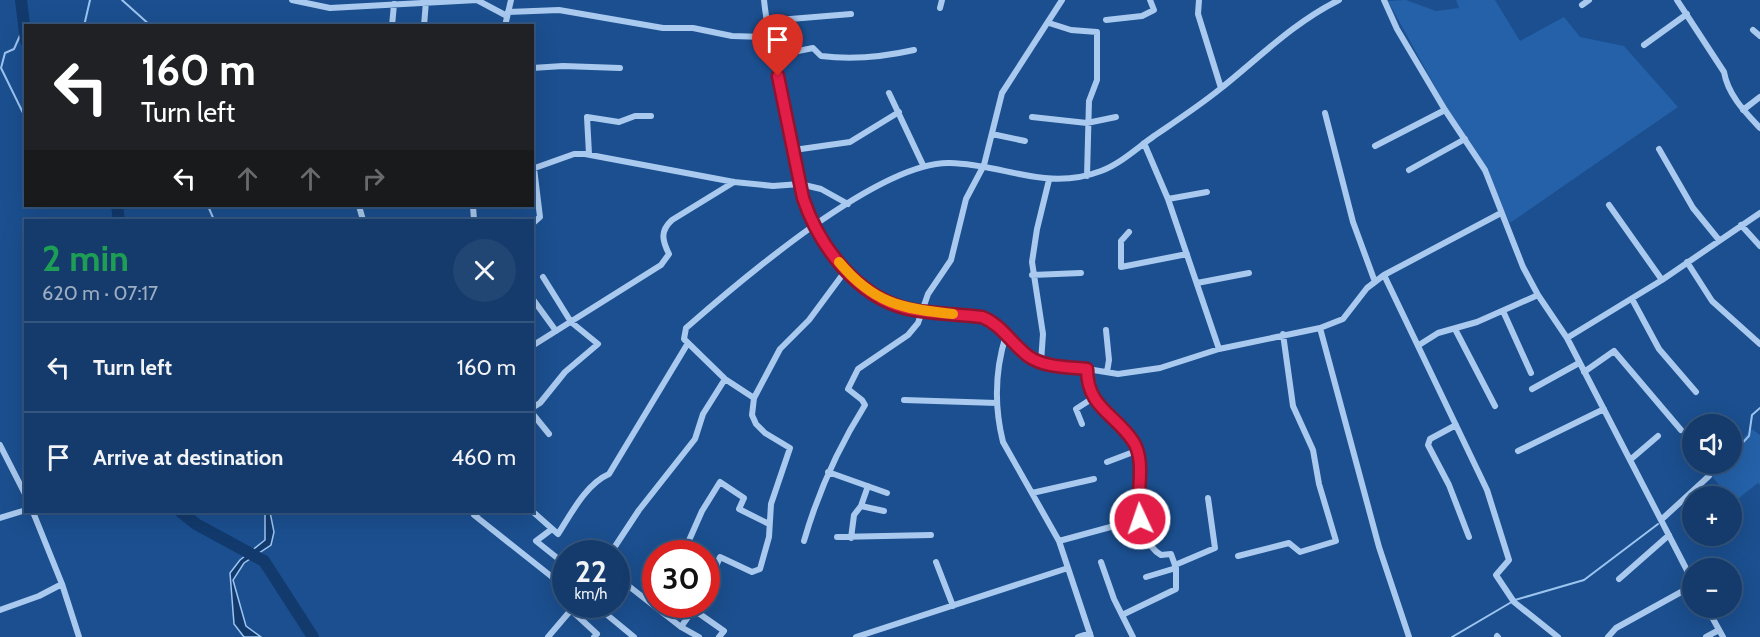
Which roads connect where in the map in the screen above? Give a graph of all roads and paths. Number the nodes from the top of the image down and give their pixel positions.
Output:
1 (292, 0) edge
2 (511, 0) edge
3 (764, 0) edge
4 (942, 0) edge
5 (1062, 0) edge
6 (1150, 0) edge
7 (1199, 0) edge
8 (1340, 0) edge
9 (1384, 0) edge
10 (1589, 0) edge
11 (1677, 0) edge
12 (426, 1) edge
13 (399, 2) edge
14 (372, 3) edge
15 (1582, 5) dead end
16 (940, 8) dead end
17 (508, 14) junction
18 (851, 14) dead end
19 (1686, 14) junction
20 (1107, 20) dead end
21 (766, 21) junction
22 (1049, 23) junction
23 (393, 24) edge
24 (424, 24) edge
25 (506, 24) edge
26 (1753, 30) dead end
27 (1760, 36) edge
28 (768, 37) junction
29 (1644, 45) dead end
30 (914, 51) dead end
31 (773, 56) junction
32 (534, 68) edge
33 (620, 68) dead end
34 (1221, 88) junction
35 (889, 93) dead end
36 (1760, 97) edge
37 (1444, 110) junction
38 (1743, 110) junction
39 (899, 111) junction
40 (1325, 113) dead end
41 (651, 116) dead end
42 (1032, 117) dead end
43 (1116, 117) dead end
44 (1087, 123) junction
45 (1760, 128) edge
46 (992, 134) junction
47 (1465, 139) junction
48 (1025, 141) dead end
49 (1144, 143) junction
50 (1376, 146) dead end
51 (1659, 149) dead end
52 (794, 150) junction
53 (590, 154) junction
54 (922, 165) junction
55 (984, 165) junction
56 (534, 169) edge
57 (1409, 170) dead end
58 (534, 176) edge
59 (1087, 176) junction
60 (1049, 180) junction
61 (734, 182) junction
62 (800, 184) junction
63 (1207, 192) dead end
64 (1168, 199) junction
65 (848, 204) junction
66 (1609, 205) dead end
67 (1501, 213) junction
68 (1760, 213) edge
69 (534, 222) edge
70 (813, 224) junction
71 (1741, 225) junction
72 (1129, 232) dead end
73 (1719, 240) junction
74 (1760, 246) edge
75 (1187, 254) junction
76 (1687, 262) junction
77 (846, 270) junction
78 (1081, 273) dead end
79 (1249, 273) dead end
80 (1032, 275) junction
81 (1384, 275) junction
82 (543, 277) dead end
83 (1662, 280) junction
84 (1375, 282) junction
85 (1197, 283) junction
86 (1538, 295) junction
87 (1632, 299) junction
88 (534, 301) edge
89 (539, 309) junction
90 (1503, 310) junction
91 (924, 311) junction
92 (534, 313) edge
93 (571, 322) junction
94 (1320, 328) junction
95 (1455, 329) junction
96 (1106, 330) dead end
97 (556, 331) junction
98 (1283, 334) junction
99 (1006, 335) junction
100 (1567, 338) junction
101 (688, 343) junction
102 (1760, 344) edge
103 (534, 345) edge
104 (1419, 345) junction
105 (1219, 349) junction
106 (1041, 362) junction
107 (1580, 363) junction
108 (1087, 369) junction
109 (1107, 372) junction
110 (1584, 372) junction
111 (1531, 373) dead end
112 (725, 379) junction
113 (1532, 389) dead end
114 (1695, 392) dead end
115 (754, 398) junction
116 (1093, 398) junction
117 (904, 400) dead end
118 (997, 403) junction
119 (1495, 406) dead end
120 (534, 407) edge
121 (1604, 409) junction
122 (534, 415) edge
123 (1082, 424) dead end
124 (1456, 425) junction
125 (1681, 430) dead end
126 (549, 434) dead end
127 (1658, 436) dead end
128 (0, 444) edge
129 (1136, 451) junction
130 (1518, 451) dead end
131 (1630, 460) junction
132 (1107, 462) dead end
133 (828, 472) junction
134 (1709, 476) dead end
135 (1094, 478) dead end
136 (868, 486) junction
137 (24, 492) edge
138 (887, 493) dead end
139 (1032, 493) junction
140 (1208, 498) dead end
141 (861, 506) junction
142 (24, 511) edge
143 (884, 511) dead end
144 (33, 513) edge
145 (478, 513) edge
146 (534, 513) edge
147 (0, 519) edge
148 (1140, 519) junction
149 (1661, 520) junction
150 (769, 524) junction
151 (552, 529) junction
152 (931, 535) dead end
153 (1669, 535) junction
154 (837, 537) dead end
155 (1469, 537) dead end
156 (851, 538) junction
157 (620, 540) edge
158 (690, 540) edge
159 (804, 540) dead end
160 (1059, 542) junction
161 (552, 553) edge
162 (1238, 556) dead end
163 (720, 557) edge
164 (1682, 560) edge
165 (936, 562) dead end
166 (1101, 562) dead end
167 (1176, 567) junction
168 (1068, 568) junction
169 (552, 577) edge
170 (1146, 577) dead end
171 (1619, 579) dead end
172 (62, 584) junction
173 (1682, 592) edge
174 (953, 606) junction
175 (0, 610) edge
176 (1122, 615) junction
177 (611, 618) edge
178 (671, 618) edge
179 (687, 618) edge
180 (708, 618) edge
181 (1712, 618) edge
182 (681, 627) junction
183 (1719, 630) junction
184 (1090, 635) edge
185 (78, 637) edge
186 (548, 637) edge
187 (594, 637) edge
188 (634, 637) edge
189 (699, 637) edge
190 (719, 637) edge
191 (856, 637) edge
192 (1078, 637) edge
193 (1133, 637) edge
194 (1409, 637) edge
195 (1558, 637) edge
196 (1608, 637) edge
197 (1706, 637) edge
198 (1723, 637) edge

1 - 14 street
2 - 17 street
3 - 21 street
4 - 16 street
5 - 22 street
6 - 20 street
7 - 34 street
8 - 34 street
9 - 37 street
10 - 15 street
11 - 19 street
12 - 13 street
12 - 17 street
12 - 24 street
13 - 14 street
13 - 23 street
17 - 25 street
17 - 28 street
18 - 21 street
19 - 29 street
19 - 38 street
21 - 28 street
22 - 44 street
22 - 46 street
26 - 27 street
28 - 31 street
30 - 31 street
31 - 52 street
32 - 33 street
34 - 49 street
35 - 39 street
36 - 38 street
37 - 47 street
37 - 50 street
38 - 45 street
39 - 52 street
39 - 54 street
40 - 84 street
41 - 53 street
42 - 44 street
43 - 44 street
44 - 59 street
46 - 48 street
46 - 55 street
47 - 57 street
47 - 67 street
49 - 59 street
49 - 64 street
51 - 73 street
52 - 62 street
53 - 56 street
53 - 61 street
54 - 55 street
54 - 65 street
55 - 60 street
55 - 91 street
58 - 69 street
59 - 60 street
60 - 80 street
61 - 62 street
61 - 93 street
62 - 65 street
62 - 70 street
63 - 64 street
64 - 75 street
65 - 70 street
66 - 83 street
67 - 81 street
67 - 86 street
68 - 71 street
70 - 77 street
70 - 101 street
71 - 73 street
71 - 74 street
72 - 75 street
73 - 76 street
75 - 85 street
76 - 83 street
76 - 102 street
77 - 91 street
77 - 115 street
78 - 80 street
79 - 85 street
80 - 106 street
81 - 84 street
81 - 104 street
82 - 93 street
83 - 87 street
84 - 94 street
85 - 105 street
86 - 90 street
86 - 100 street
87 - 100 street
87 - 114 street
88 - 89 street
89 - 92 street
89 - 97 street
90 - 95 street
90 - 111 street
91 - 99 street
91 - 133 street
93 - 97 street
93 - 120 street
94 - 98 street
94 - 194 street
95 - 104 street
95 - 119 street
96 - 109 street
97 - 103 street
98 - 105 street
98 - 162 street
99 - 106 street
99 - 118 street
100 - 107 street
101 - 112 street
101 - 151 street
104 - 124 street
105 - 109 street
106 - 108 street
107 - 110 street
107 - 113 street
108 - 109 street
108 - 116 street
110 - 121 street
110 - 125 street
112 - 115 street
112 - 157 street
115 - 150 street
116 - 123 street
116 - 129 street
117 - 118 street
118 - 139 street
121 - 130 street
121 - 131 street
122 - 126 street
124 - 155 street
124 - 195 street
127 - 131 street
128 - 137 street
129 - 132 street
129 - 148 street
131 - 149 street
133 - 136 street
133 - 159 street
134 - 149 street
135 - 139 street
136 - 138 street
136 - 141 street
139 - 160 street
140 - 167 street
141 - 143 street
141 - 156 street
142 - 147 street
144 - 172 street
145 - 169 street
146 - 151 street
148 - 160 street
148 - 167 street
149 - 153 street
150 - 158 street
150 - 163 street
151 - 161 street
152 - 156 street
153 - 164 street
153 - 171 street
154 - 156 street
160 - 168 street
165 - 174 street
166 - 176 street
167 - 170 street
167 - 176 street
168 - 174 street
168 - 184 street
172 - 175 street
172 - 185 street
173 - 196 street
174 - 191 street
176 - 193 street
177 - 188 street
178 - 182 street
179 - 182 street
180 - 190 street
181 - 183 street
182 - 189 street
183 - 197 street
183 - 198 street
184 - 192 street
186 - 187 street

